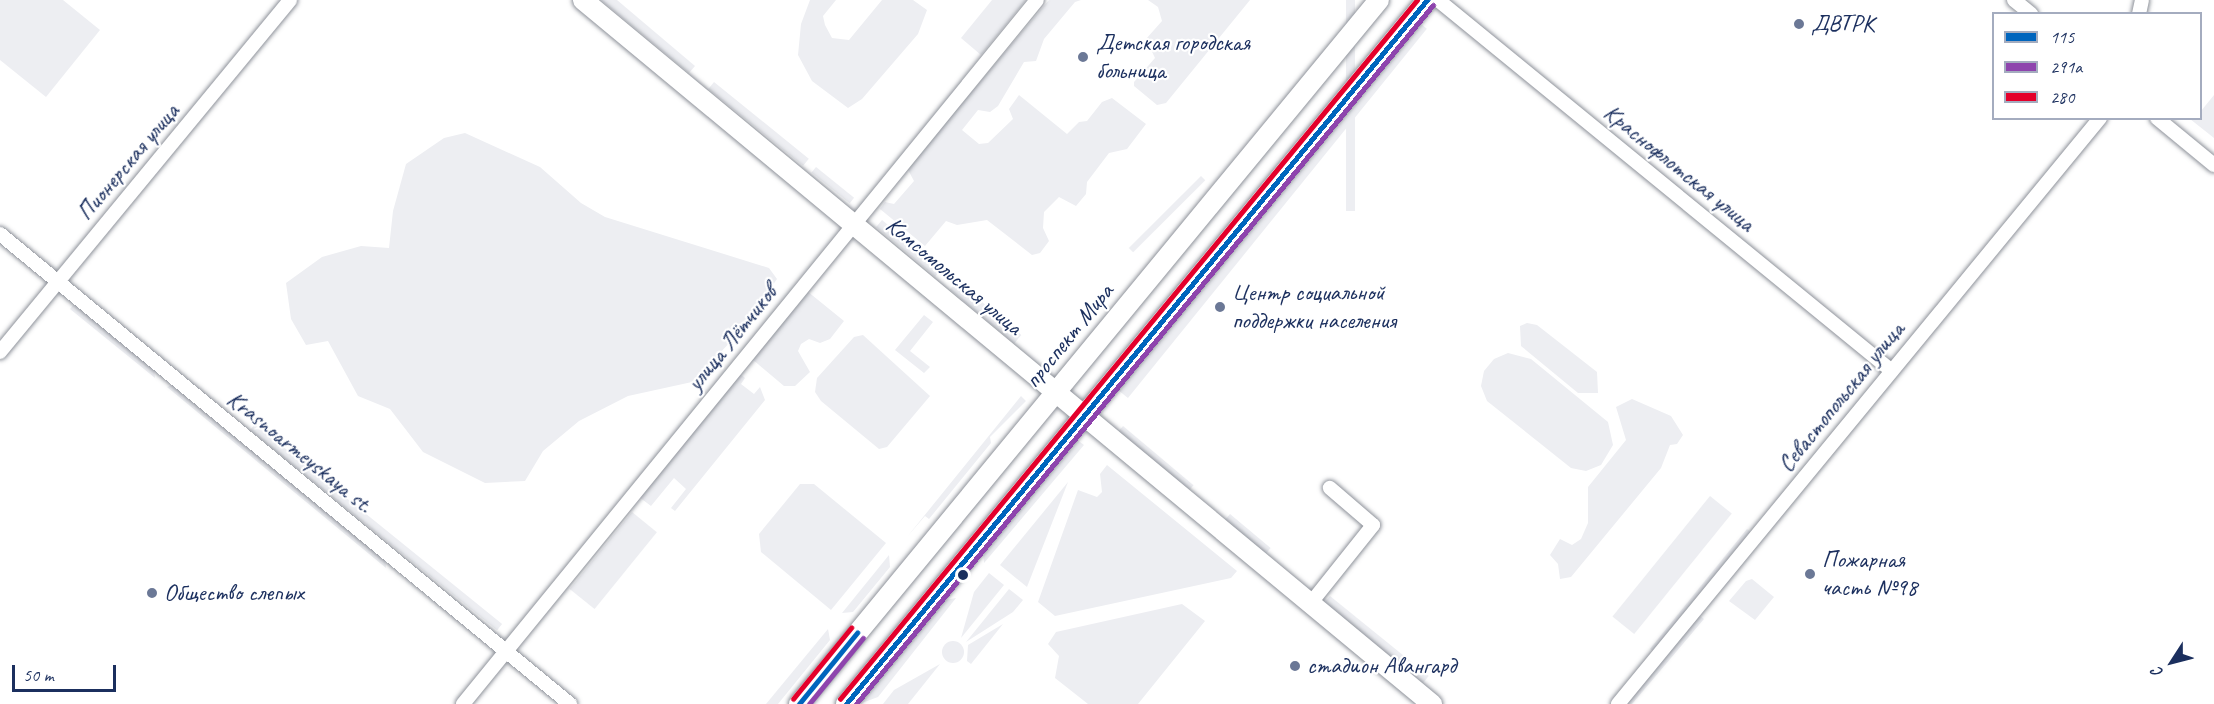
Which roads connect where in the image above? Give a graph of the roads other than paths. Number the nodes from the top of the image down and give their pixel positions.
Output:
1 (290, 0) edge
2 (583, 0) edge
3 (1037, 0) edge
4 (1379, 0) edge
5 (1427, 0) edge
6 (1438, 0) edge
7 (2014, 0) edge
8 (2029, 12) edge
9 (2098, 120) edge
10 (2159, 120) edge
11 (2214, 165) edge
12 (853, 225) junction
13 (0, 234) edge
14 (58, 282) junction
15 (0, 352) edge
16 (1892, 371) junction
17 (1055, 393) junction
18 (1084, 417) junction
19 (1330, 488) dead end
20 (1310, 604) junction
21 (506, 651) junction
22 (464, 704) edge
23 (570, 704) edge
24 (799, 704) edge
25 (846, 704) edge
26 (1432, 704) edge
27 (1618, 704) edge

1 - 14 street, Пионерская улица
2 - 12 main road, Комсомольская улица
3 - 12 street, улица Лётчиков
4 - 17 main road, проспект Мира
5 - 18 main road
6 - 16 street, Краснофлотская улица
7 - 8 street
9 - 16 street, Севастопольская улица
10 - 11 street
12 - 17 main road, Комсомольская улица
12 - 21 street, улица Лётчиков
13 - 14 street, Krasnoarmeyskaya st.
14 - 15 street, Пионерская улица
14 - 21 street, Krasnoarmeyskaya st.
16 - 27 street, Севастопольская улица
17 - 18 main road, Комсомольская улица
17 - 24 main road, проспект Мира
18 - 20 main road, Комсомольская улица
18 - 25 main road
19 - 20 street
20 - 26 main road, Комсомольская улица
21 - 22 street, улица Лётчиков
21 - 23 street, Krasnoarmeyskaya st.

